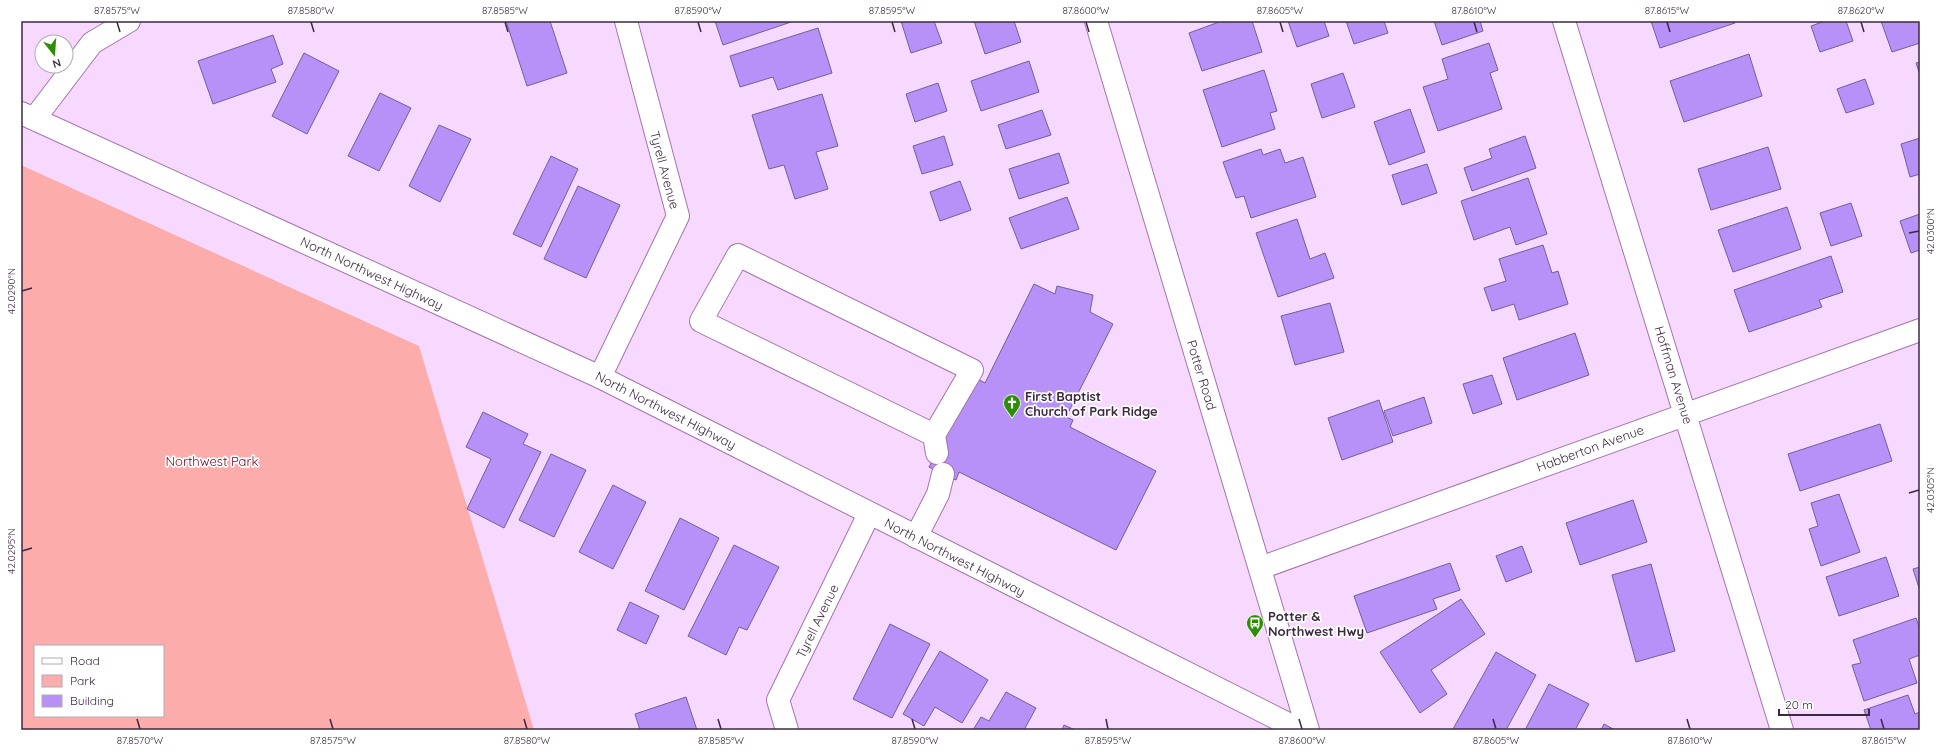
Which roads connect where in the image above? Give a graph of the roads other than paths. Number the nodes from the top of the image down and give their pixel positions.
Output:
1 (129, 21) edge
2 (626, 21) edge
3 (1096, 21) edge
4 (1564, 21) edge
5 (28, 116) edge
6 (1920, 330) edge
7 (600, 376) junction
8 (1686, 414) junction
9 (935, 444) joint
10 (943, 474) dead end
11 (870, 514) junction
12 (916, 537) junction
13 (1260, 568) junction
14 (787, 730) edge
15 (1300, 730) edge
16 (1308, 730) edge
17 (1782, 730) edge

1 - 5 street
2 - 7 street, Tyrell Avenue
3 - 13 street, Potter Road
4 - 8 street, Hoffman Avenue
5 - 7 street, North Northwest Highway
6 - 8 street, Habberton Avenue
7 - 11 street, North Northwest Highway
8 - 13 street, Habberton Avenue
8 - 17 street, Hoffman Avenue
9 - 9 street
10 - 12 street
11 - 12 street, North Northwest Highway
11 - 14 street, Tyrell Avenue
12 - 15 street, North Northwest Highway
13 - 16 street, Potter Road

